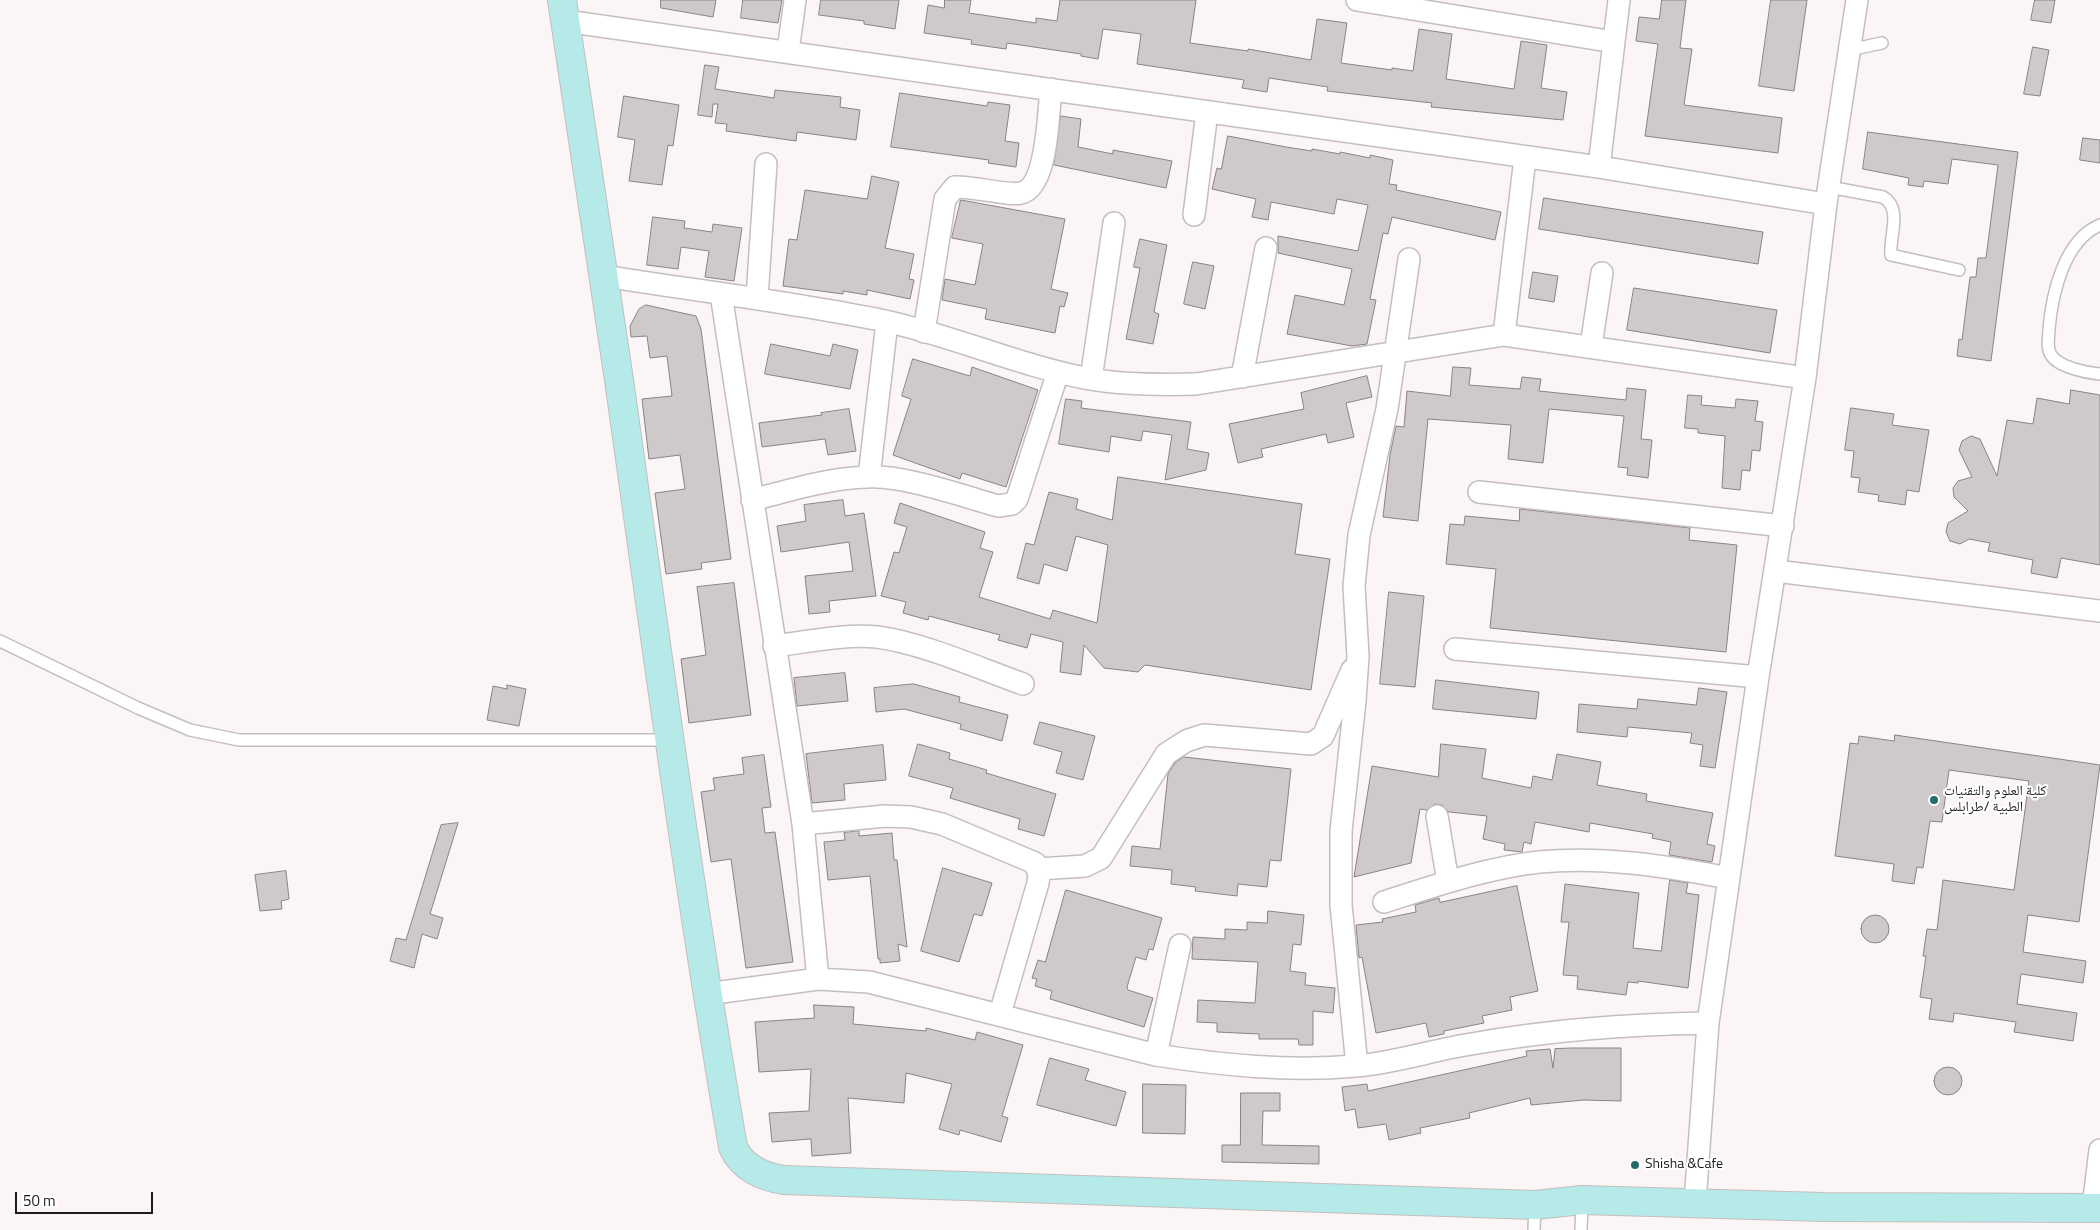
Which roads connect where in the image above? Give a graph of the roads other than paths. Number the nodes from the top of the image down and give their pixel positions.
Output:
1 (795, 0) edge
2 (1358, 0) edge
3 (1620, 0) edge
4 (1857, 0) edge
5 (1390, 2) edge
6 (563, 11) edge
7 (1614, 42) junction
8 (1882, 43) dead end
9 (1849, 50) junction
10 (788, 51) junction
11 (1051, 89) junction
12 (1207, 112) junction
13 (1525, 158) junction
14 (766, 164) dead end
15 (1599, 167) junction
16 (1828, 196) junction
17 (1194, 215) dead end
18 (1114, 223) dead end
19 (2100, 226) edge
20 (1266, 248) dead end
21 (1409, 259) dead end
22 (1959, 270) dead end
23 (1602, 273) dead end
24 (604, 276) junction
25 (721, 294) junction
26 (757, 297) junction
27 (887, 322) junction
28 (924, 332) junction
29 (1504, 335) junction
30 (1591, 346) junction
31 (1396, 352) junction
32 (1058, 372) junction
33 (2100, 374) edge
34 (1242, 377) junction
35 (1805, 378) junction
36 (1091, 379) junction
37 (869, 476) junction
38 (1479, 492) dead end
39 (752, 500) junction
40 (1784, 526) junction
41 (1776, 570) junction
42 (2100, 611) edge
43 (0, 641) edge
44 (774, 646) junction
45 (1455, 649) dead end
46 (1358, 656) junction
47 (1758, 677) junction
48 (1023, 684) dead end
49 (670, 740) junction
50 (1437, 816) dead end
51 (803, 824) junction
52 (1038, 869) junction
53 (1728, 878) junction
54 (1448, 882) junction
55 (1384, 902) dead end
56 (1180, 945) dead end
57 (818, 979) junction
58 (707, 994) junction
59 (1000, 1014) junction
60 (1708, 1023) junction
61 (1156, 1055) junction
62 (1356, 1066) junction
63 (2100, 1150) edge
64 (1582, 1200) junction
65 (1695, 1202) junction
66 (2096, 1207) edge
67 (1535, 1217) edge
68 (1581, 1230) edge

1 - 10 street
2 - 5 street
3 - 7 street
4 - 9 street
5 - 7 street
6 - 10 street
6 - 24 street
7 - 15 street
8 - 9 lane
9 - 16 street
10 - 11 street
11 - 12 street
11 - 28 street
12 - 13 street
12 - 17 street
13 - 15 street
13 - 29 street
14 - 26 street
15 - 16 street
16 - 22 lane
16 - 35 street
18 - 36 street
19 - 33 lane
20 - 34 street
21 - 31 street
23 - 30 street
24 - 25 street
24 - 49 street
25 - 26 street
25 - 39 street
26 - 27 street
27 - 28 street
27 - 37 street
28 - 32 street
29 - 30 street
29 - 31 street
30 - 35 street
31 - 34 street
31 - 46 street
32 - 36 street
32 - 37 street
34 - 36 street
35 - 40 street
37 - 39 street
38 - 40 street
39 - 44 street
40 - 41 street
41 - 42 street
41 - 47 street
43 - 49 lane
44 - 48 street
44 - 51 street
45 - 47 street
46 - 52 street
46 - 62 street
47 - 53 street
49 - 58 street
50 - 54 street
51 - 52 street
51 - 57 street
52 - 59 street
53 - 54 street
53 - 60 street
54 - 55 street
56 - 61 street
57 - 58 street
57 - 59 street
58 - 67 street
59 - 61 street
60 - 62 street
60 - 65 street
61 - 62 street
63 - 66 street
64 - 65 street
64 - 67 street
64 - 68 lane
65 - 66 street

